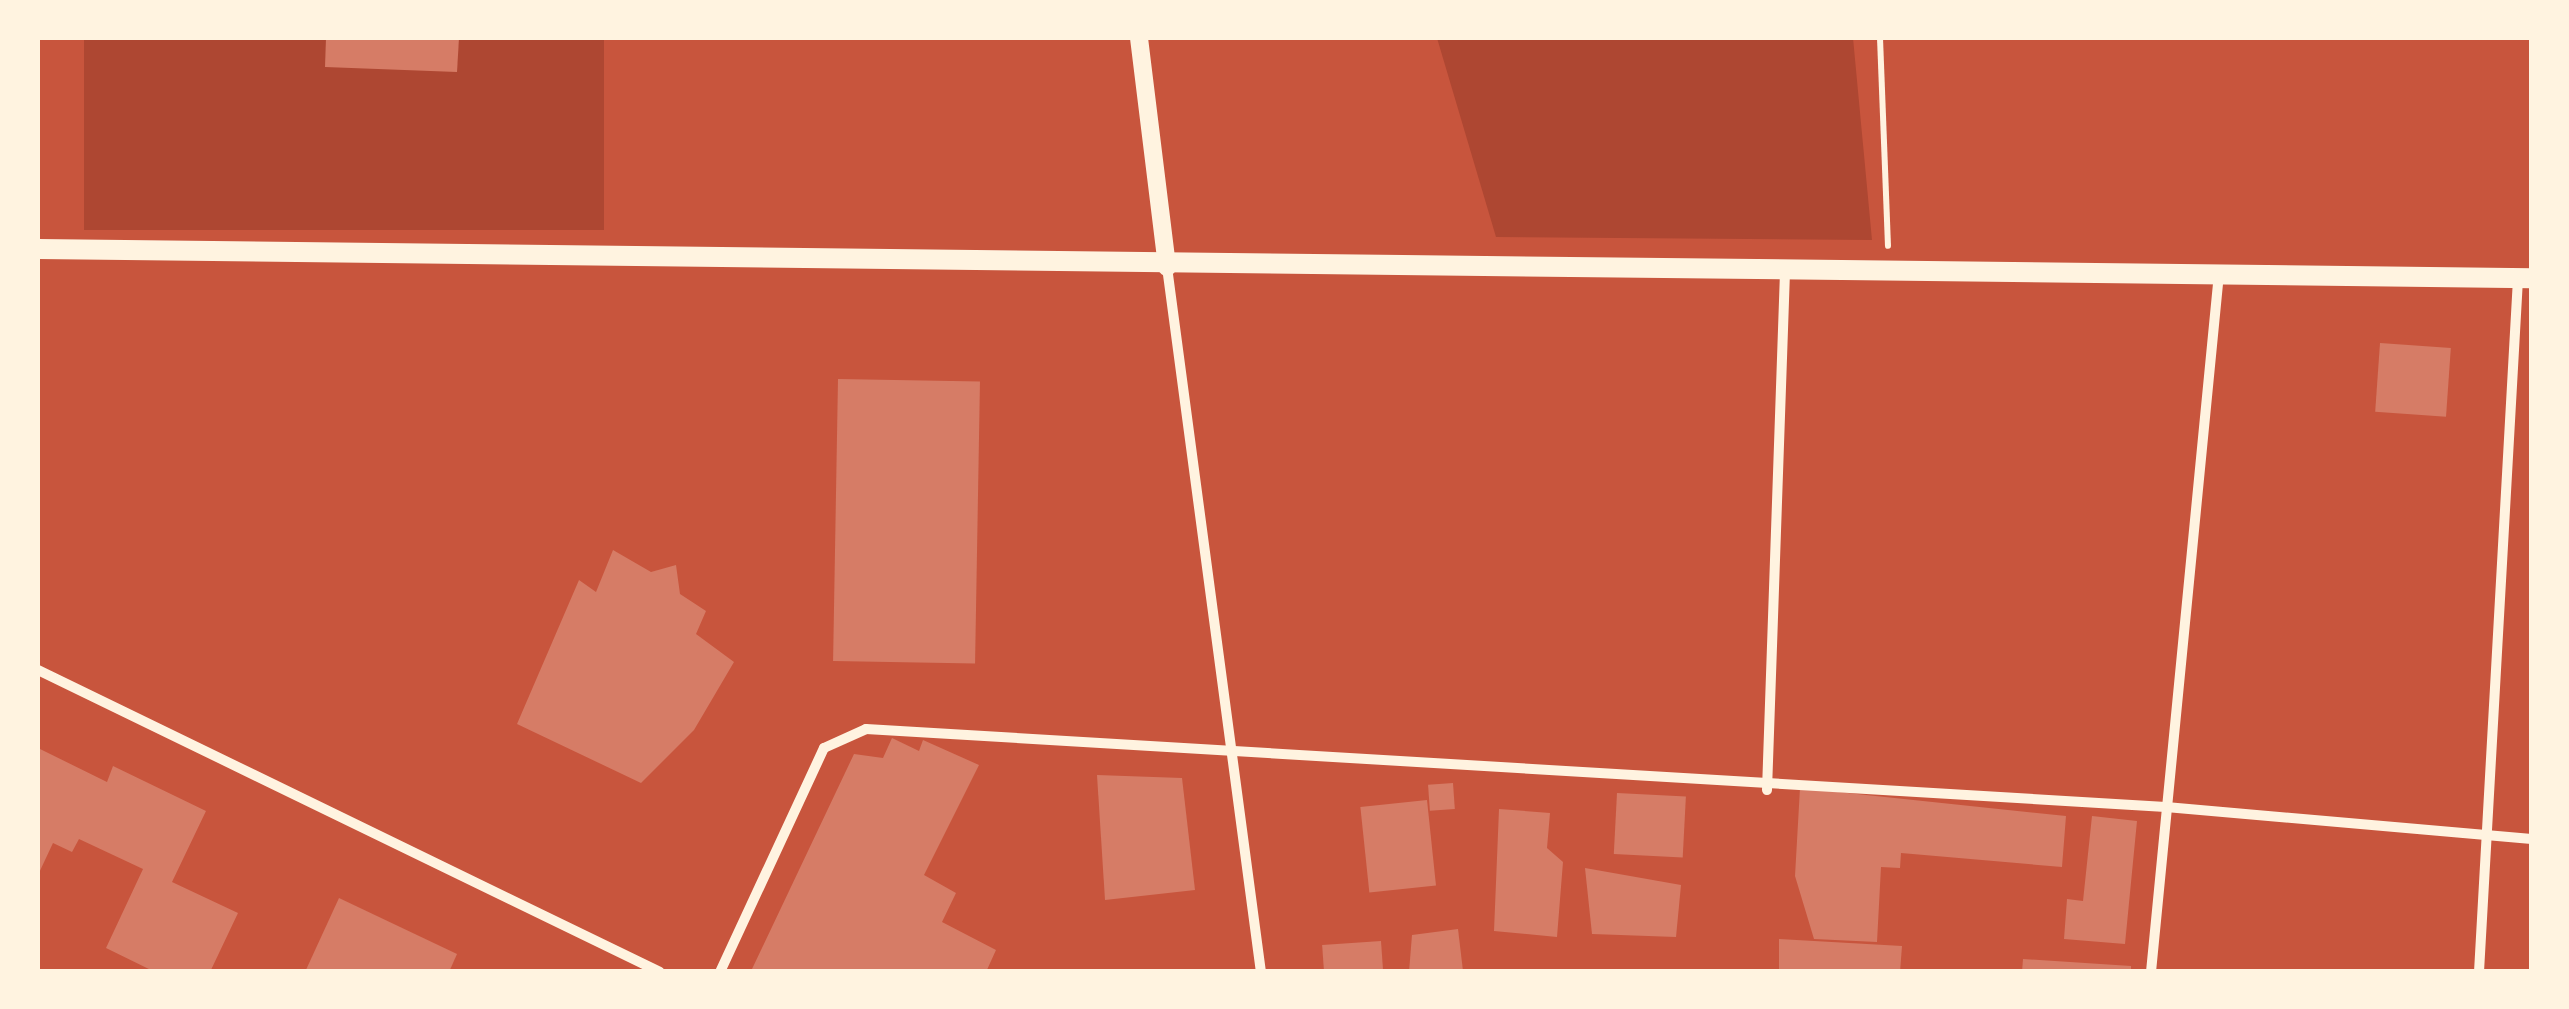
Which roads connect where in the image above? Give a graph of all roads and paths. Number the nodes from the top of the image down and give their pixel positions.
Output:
1 (1140, 38) edge
2 (1880, 38) edge
3 (38, 250) edge
4 (1167, 266) junction
5 (1784, 271) junction
6 (1887, 272) junction
7 (2220, 273) junction
8 (2525, 278) edge
9 (38, 670) edge
10 (1238, 752) junction
11 (1767, 790) junction
12 (2166, 807) junction
13 (2487, 837) junction
14 (2532, 839) edge
15 (660, 972) edge
16 (720, 972) edge
17 (1261, 972) edge
18 (2151, 972) edge
19 (2479, 972) edge

1 - 4 street
2 - 6 path
3 - 4 main road
4 - 5 main road
4 - 10 street
5 - 6 main road
5 - 11 street
6 - 7 main road
7 - 8 main road
7 - 12 street
8 - 13 street
9 - 15 street
10 - 11 street
10 - 16 street
10 - 17 street
11 - 12 street
12 - 13 street
12 - 18 street
13 - 14 street
13 - 19 street

